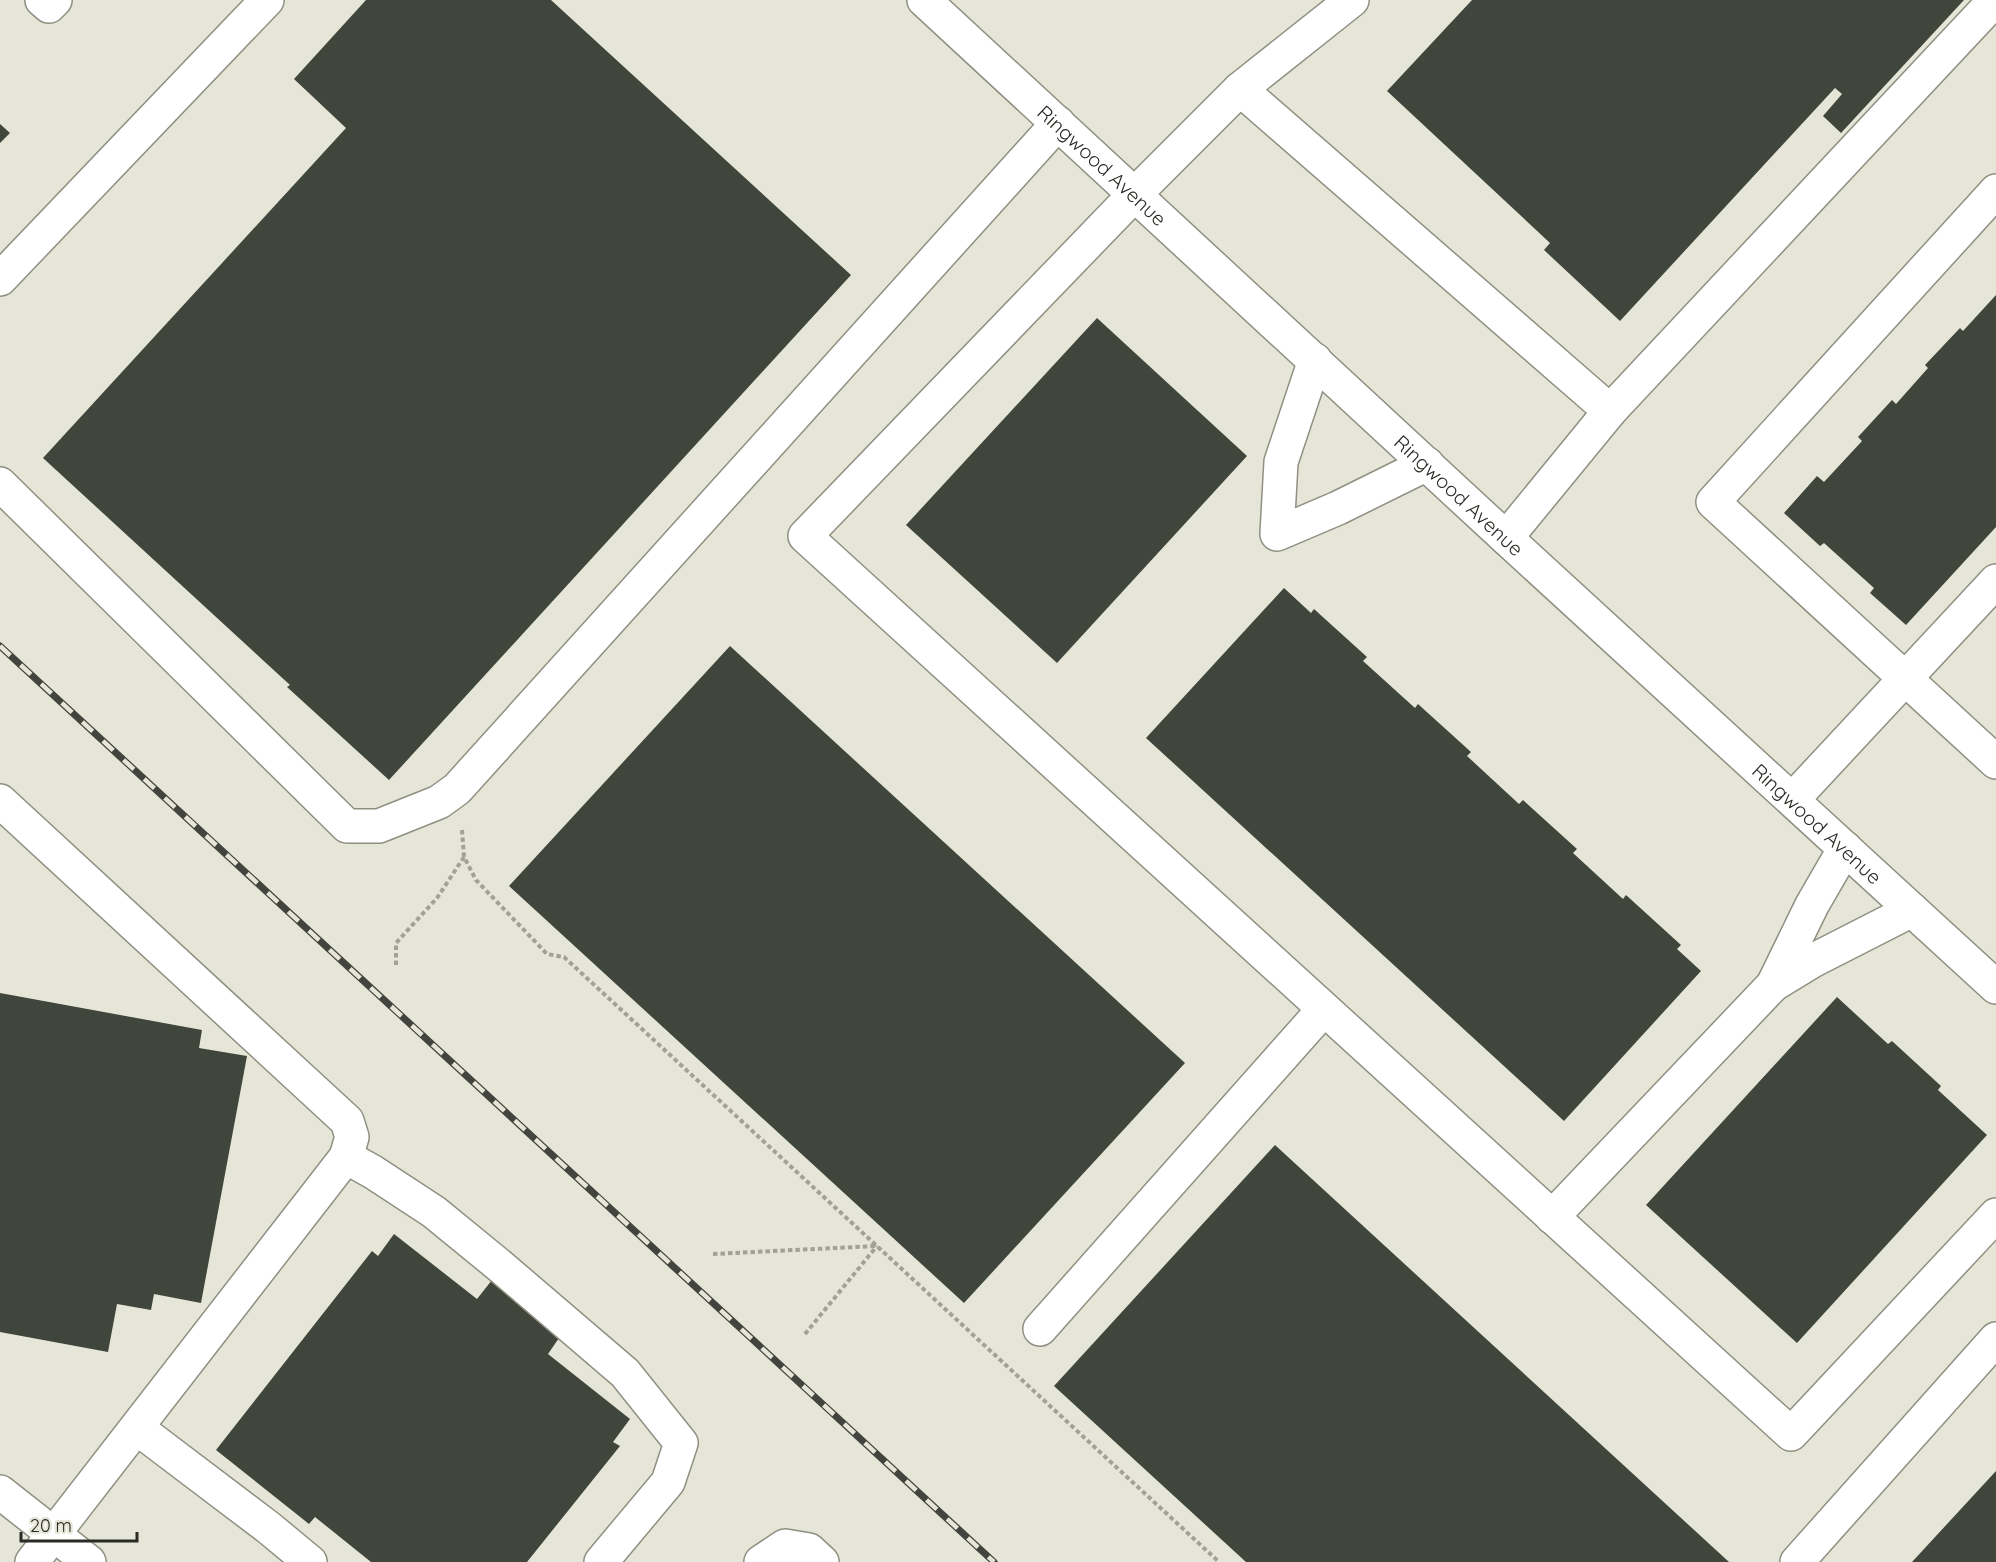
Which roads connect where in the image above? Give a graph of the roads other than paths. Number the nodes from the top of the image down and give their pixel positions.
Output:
1 (42, 0) edge
2 (55, 0) edge
3 (267, 0) edge
4 (924, 0) edge
5 (1352, 0) edge
6 (1995, 0) edge
7 (1240, 89) junction
8 (1058, 123) junction
9 (1996, 191) edge
10 (1135, 194) junction
11 (0, 279) edge
12 (1315, 360) junction
13 (1610, 411) junction
14 (1427, 464) junction
15 (0, 484) edge
16 (1506, 538) junction
17 (1996, 581) edge
18 (1906, 680) junction
19 (1996, 762) edge
20 (1793, 800) junction
21 (0, 801) edge
22 (1845, 848) junction
23 (1912, 910) junction
24 (1773, 984) junction
25 (1996, 987) edge
26 (1323, 1009) junction
27 (346, 1157) junction
28 (1996, 1215) edge
29 (1552, 1217) junction
30 (1040, 1329) dead end
31 (1996, 1339) edge
32 (137, 1428) junction
33 (0, 1492) edge
34 (54, 1535) junction
35 (32, 1562) edge
36 (89, 1562) edge
37 (310, 1562) edge
38 (601, 1562) edge
39 (761, 1562) edge
40 (822, 1562) edge
41 (1797, 1562) edge

1 - 2 street
3 - 11 street
4 - 8 street, Ringwood Avenue
5 - 7 street
6 - 13 street
7 - 10 street
7 - 13 street
8 - 10 street, Ringwood Avenue
8 - 15 street
9 - 18 street
10 - 12 street, Ringwood Avenue
10 - 26 street
12 - 14 street, Ringwood Avenue
12 - 14 street
13 - 16 street
14 - 16 street, Ringwood Avenue
16 - 20 street, Ringwood Avenue
17 - 18 street
18 - 19 street
18 - 20 street
20 - 22 street, Ringwood Avenue
21 - 27 street
22 - 23 street, Ringwood Avenue
22 - 24 street
23 - 24 street
23 - 25 street, Ringwood Avenue
24 - 29 street
26 - 29 street
26 - 30 street
27 - 32 street
27 - 38 street
28 - 29 street
31 - 41 street
32 - 34 street
32 - 37 street
33 - 34 street
34 - 35 street
34 - 36 street
39 - 40 street

